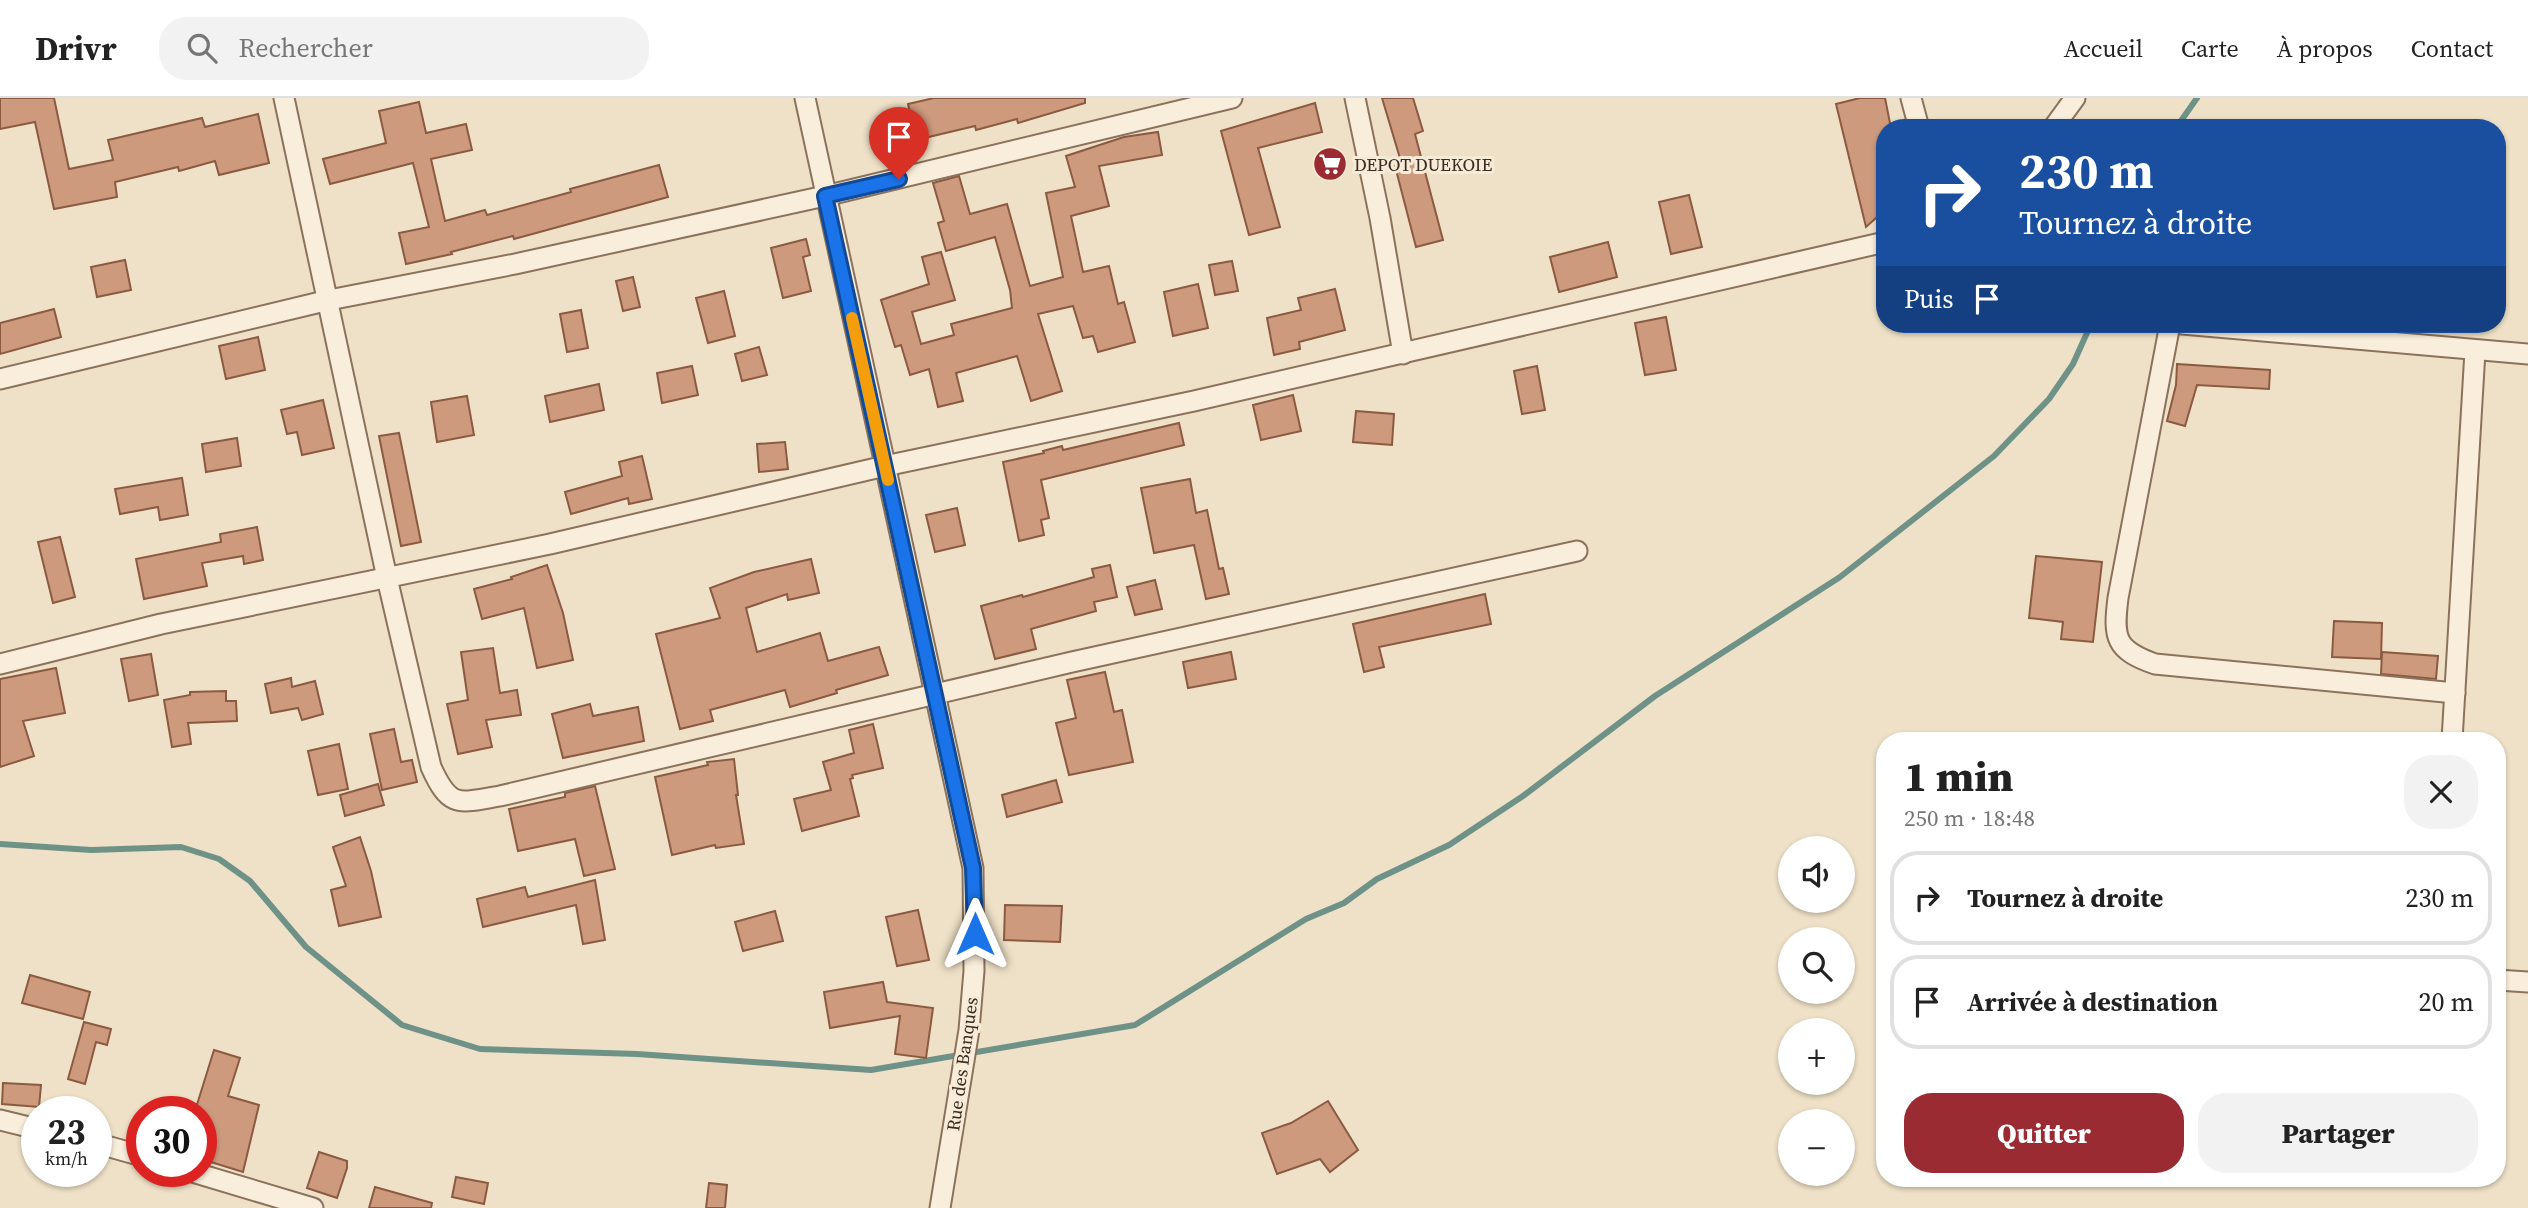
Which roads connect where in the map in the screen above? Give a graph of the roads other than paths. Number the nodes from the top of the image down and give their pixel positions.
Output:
1 (284, 98) edge
2 (804, 98) edge
3 (1232, 98) edge
4 (1355, 98) edge
5 (1911, 98) edge
6 (2075, 98) edge
7 (1917, 119) edge
8 (2060, 119) edge
9 (825, 196) junction
10 (1876, 244) edge
11 (329, 300) junction
12 (2168, 333) edge
13 (2280, 333) edge
14 (2475, 351) junction
15 (1403, 354) junction
16 (2528, 354) edge
17 (0, 379) edge
18 (885, 466) junction
19 (1577, 551) dead end
20 (387, 578) junction
21 (0, 664) edge
22 (2455, 693) junction
23 (936, 694) junction
24 (2453, 732) edge
25 (2506, 981) edge
26 (2528, 982) edge
27 (0, 1120) edge
28 (21, 1125) edge
29 (217, 1180) edge
30 (313, 1208) edge
31 (940, 1208) edge

1 - 11 street
2 - 9 street, Rue des Banques
3 - 9 street
4 - 15 street
5 - 7 street
6 - 8 street
9 - 11 street
9 - 18 street, Rue des Banques
10 - 15 street
11 - 17 street
11 - 20 street
12 - 22 street
13 - 14 street
14 - 16 street
14 - 22 street
15 - 18 street
18 - 20 street
18 - 23 street, Rue des Banques
19 - 23 street
20 - 21 street
20 - 23 street
22 - 24 street
23 - 31 street, Rue des Banques
25 - 26 street
27 - 28 street
29 - 30 street

